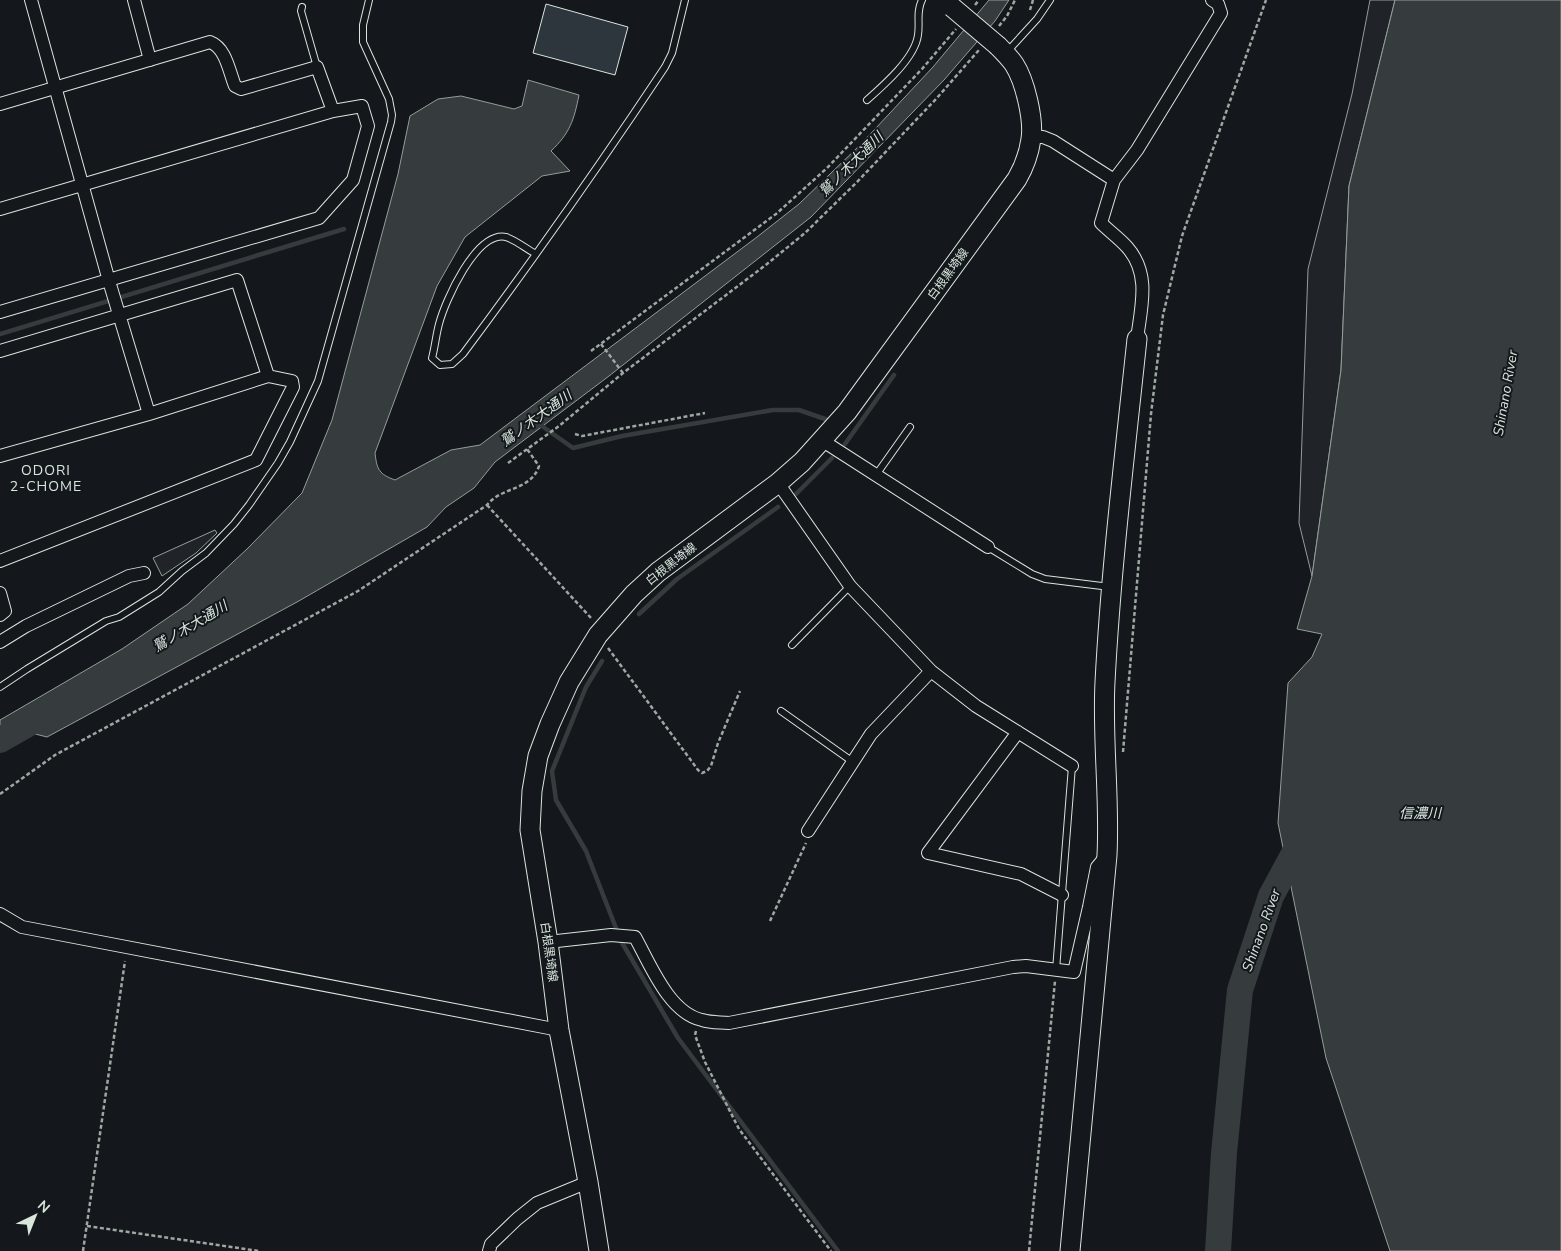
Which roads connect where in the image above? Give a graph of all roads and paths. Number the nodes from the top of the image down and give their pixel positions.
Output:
1 (31, 0) edge
2 (134, 0) edge
3 (369, 0) edge
4 (685, 0) edge
5 (922, 0) edge
6 (978, 0) edge
7 (1015, 0) edge
8 (1050, 0) edge
9 (1212, 0) edge
10 (1266, 0) edge
11 (302, 7) dead end
12 (973, 8) dead end
13 (952, 10) edge
14 (995, 45) junction
15 (150, 60) junction
16 (317, 67) junction
17 (55, 88) junction
18 (867, 100) dead end
19 (0, 104) edge
20 (332, 111) junction
21 (1031, 137) junction
22 (1114, 180) junction
23 (82, 185) junction
24 (0, 209) edge
25 (536, 254) junction
26 (109, 281) junction
27 (0, 312) edge
28 (120, 316) junction
29 (1137, 339) joint
30 (602, 344) junction
31 (0, 351) edge
32 (591, 352) dead end
33 (622, 371) junction
34 (268, 376) junction
35 (704, 413) dead end
36 (149, 414) junction
37 (910, 426) dead end
38 (576, 434) dead end
39 (823, 440) junction
40 (527, 449) junction
41 (0, 456) edge
42 (508, 462) dead end
43 (876, 475) junction
44 (778, 483) junction
45 (487, 505) junction
46 (988, 547) joint
47 (0, 561) edge
48 (144, 573) dead end
49 (850, 586) junction
50 (1112, 587) junction
51 (0, 593) edge
52 (0, 615) edge
53 (600, 632) junction
54 (0, 642) edge
55 (792, 645) dead end
56 (931, 671) junction
57 (0, 687) edge
58 (740, 691) dead end
59 (781, 711) dead end
60 (1018, 732) junction
61 (1122, 758) dead end
62 (853, 762) junction
63 (1072, 766) joint
64 (0, 794) edge
65 (808, 832) joint
66 (1107, 855) junction
67 (1062, 895) junction
68 (0, 914) edge
69 (770, 921) dead end
70 (548, 942) junction
71 (127, 947) junction
72 (1056, 970) junction
73 (700, 1020) junction
74 (559, 1030) junction
75 (588, 1182) junction
76 (87, 1226) junction
77 (83, 1251) edge
78 (259, 1251) edge
79 (489, 1251) edge
80 (599, 1251) edge
81 (831, 1251) edge
82 (1029, 1251) edge
83 (1070, 1251) edge

1 - 17 street
2 - 15 street
3 - 57 lane
4 - 25 lane
5 - 18 lane
6 - 12 path
7 - 14 path
8 - 14 lane
9 - 22 street
10 - 61 path
11 - 16 lane
13 - 14 main road, 白根黒埼線, bridge
13 - 30 path
14 - 21 main road, 白根黒埼線
14 - 33 path
15 - 16 street
15 - 17 street
16 - 20 street
17 - 19 street
17 - 23 street
20 - 23 street
20 - 26 street
21 - 22 street
21 - 39 main road, 白根黒埼線
22 - 29 street
23 - 24 street
23 - 26 street
25 - 25 lane
26 - 27 street
26 - 28 street
28 - 31 street
28 - 34 street
28 - 36 street
29 - 50 main road
30 - 32 path
30 - 33 path
33 - 40 path
34 - 36 street
34 - 47 street
35 - 38 path
36 - 41 street
37 - 43 lane
39 - 43 street
39 - 44 main road, 白根黒埼線
40 - 42 path
40 - 45 path
43 - 46 street
44 - 49 street
44 - 53 main road, 白根黒埼線
45 - 53 path
45 - 64 path
46 - 50 lane
48 - 54 street
49 - 55 lane
49 - 56 street
50 - 66 main road
51 - 52 street
53 - 58 path
53 - 70 main road, 白根黒埼線
56 - 60 street
56 - 62 street
59 - 62 lane
60 - 63 street
60 - 67 street
62 - 65 street
63 - 67 lane
65 - 69 path
66 - 72 street
66 - 83 main road
67 - 72 lane
68 - 71 street
70 - 73 street
70 - 74 main road, 白根黒埼線
71 - 74 street
71 - 76 path
72 - 73 street
72 - 82 path
73 - 81 path
74 - 75 main road, 白根黒埼線
75 - 79 street
75 - 80 main road, 白根黒埼線
76 - 77 path
76 - 78 path

